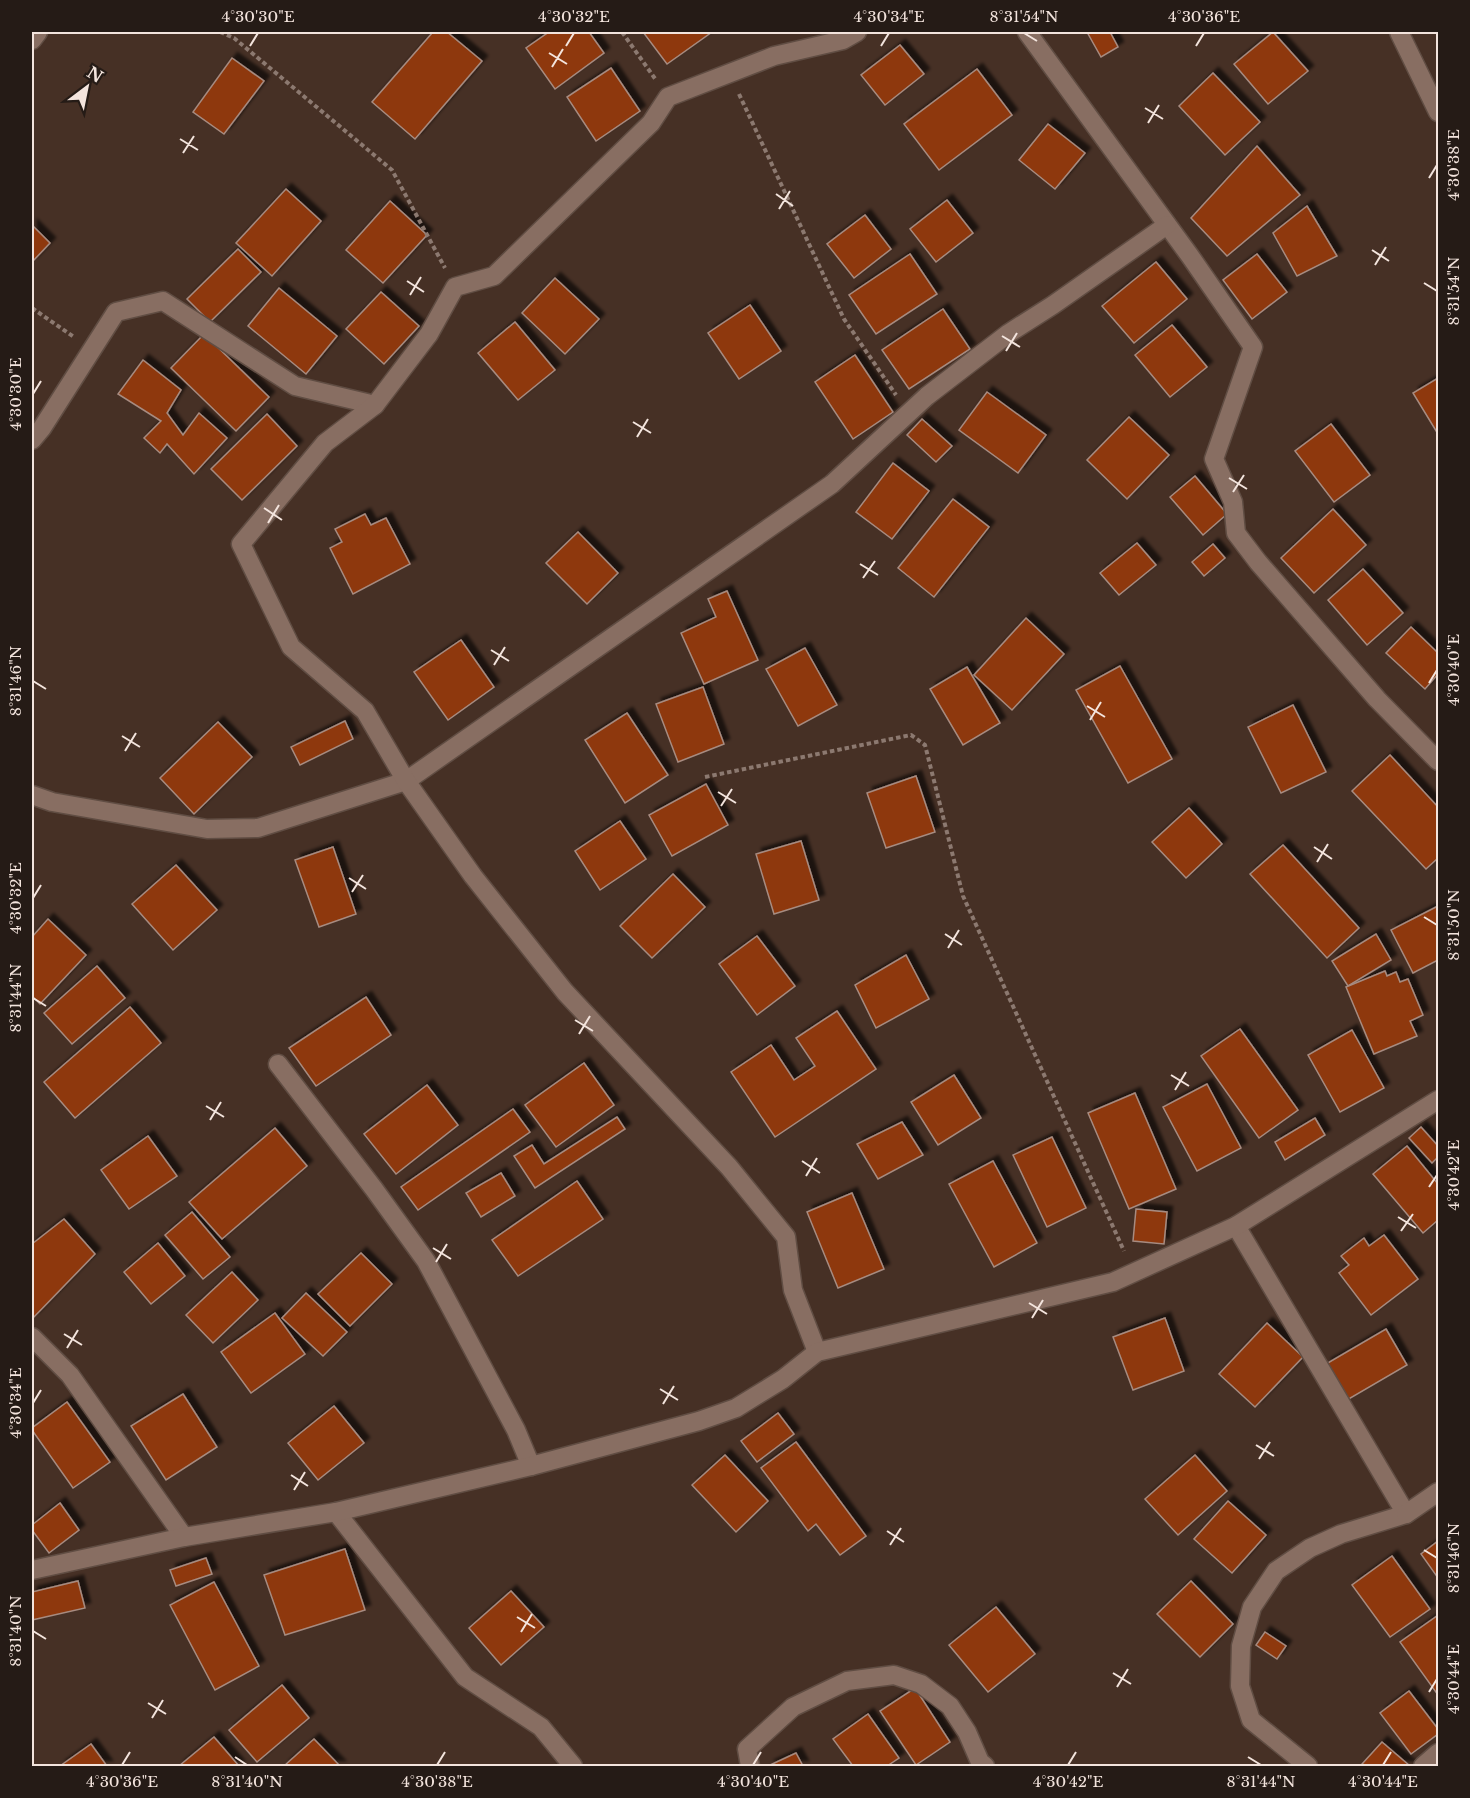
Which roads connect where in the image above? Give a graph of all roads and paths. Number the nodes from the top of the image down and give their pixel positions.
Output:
1 (38, 32) edge
2 (220, 32) edge
3 (621, 32) edge
4 (857, 32) edge
5 (1027, 32) edge
6 (1399, 32) edge
7 (32, 40) edge
8 (729, 72) junction
9 (668, 97) junction
10 (1438, 112) edge
11 (1167, 225) junction
12 (455, 287) junction
13 (32, 308) edge
14 (92, 350) junction
15 (375, 405) junction
16 (909, 414) junction
17 (32, 440) edge
18 (1438, 761) edge
19 (705, 777) dead end
20 (406, 780) junction
21 (32, 795) edge
22 (278, 1064) dead end
23 (1438, 1100) edge
24 (1236, 1226) junction
25 (1134, 1274) junction
26 (32, 1337) edge
27 (817, 1352) junction
28 (531, 1466) junction
29 (1438, 1492) edge
30 (336, 1512) junction
31 (1406, 1514) junction
32 (184, 1537) junction
33 (32, 1570) edge
34 (1438, 1753) edge
35 (573, 1767) edge
36 (750, 1767) edge
37 (985, 1767) edge
38 (1308, 1767) edge
39 (1423, 1767) edge

1 - 7 street
2 - 12 path
3 - 9 path
4 - 8 street
5 - 11 street
6 - 10 street
8 - 9 street
8 - 16 path
9 - 12 street
11 - 16 street
11 - 18 street
12 - 15 street
13 - 14 path
14 - 15 street
14 - 17 street
15 - 20 street
16 - 20 street
19 - 25 path
20 - 21 street
20 - 27 street
22 - 28 street
23 - 24 street
24 - 25 street
24 - 31 street
25 - 27 street
26 - 32 street
27 - 28 street
28 - 30 street
29 - 31 street
30 - 32 street
30 - 35 street
31 - 38 street
32 - 33 street
34 - 39 street
36 - 37 street

